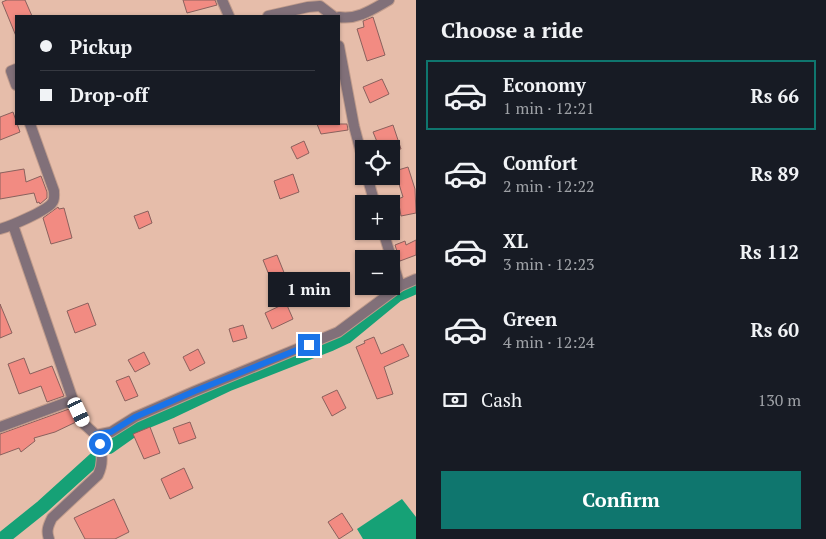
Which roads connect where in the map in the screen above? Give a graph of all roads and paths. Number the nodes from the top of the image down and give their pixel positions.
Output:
1 (222, 0) edge
2 (389, 0) edge
3 (229, 15) edge
4 (272, 15) edge
5 (332, 15) edge
6 (340, 17) edge
7 (340, 51) edge
8 (9, 71) edge
9 (15, 83) edge
10 (30, 125) edge
11 (358, 140) edge
12 (13, 225) junction
13 (0, 229) edge
14 (416, 279) edge
15 (400, 286) edge
16 (388, 295) edge
17 (73, 400) junction
18 (0, 427) edge
19 (96, 434) junction
20 (49, 539) edge

1 - 3 street
2 - 6 street
4 - 5 street
7 - 11 street
8 - 9 street
10 - 12 street
12 - 13 street
12 - 17 street
14 - 15 street
16 - 19 street
17 - 18 street
17 - 19 street
19 - 20 street

